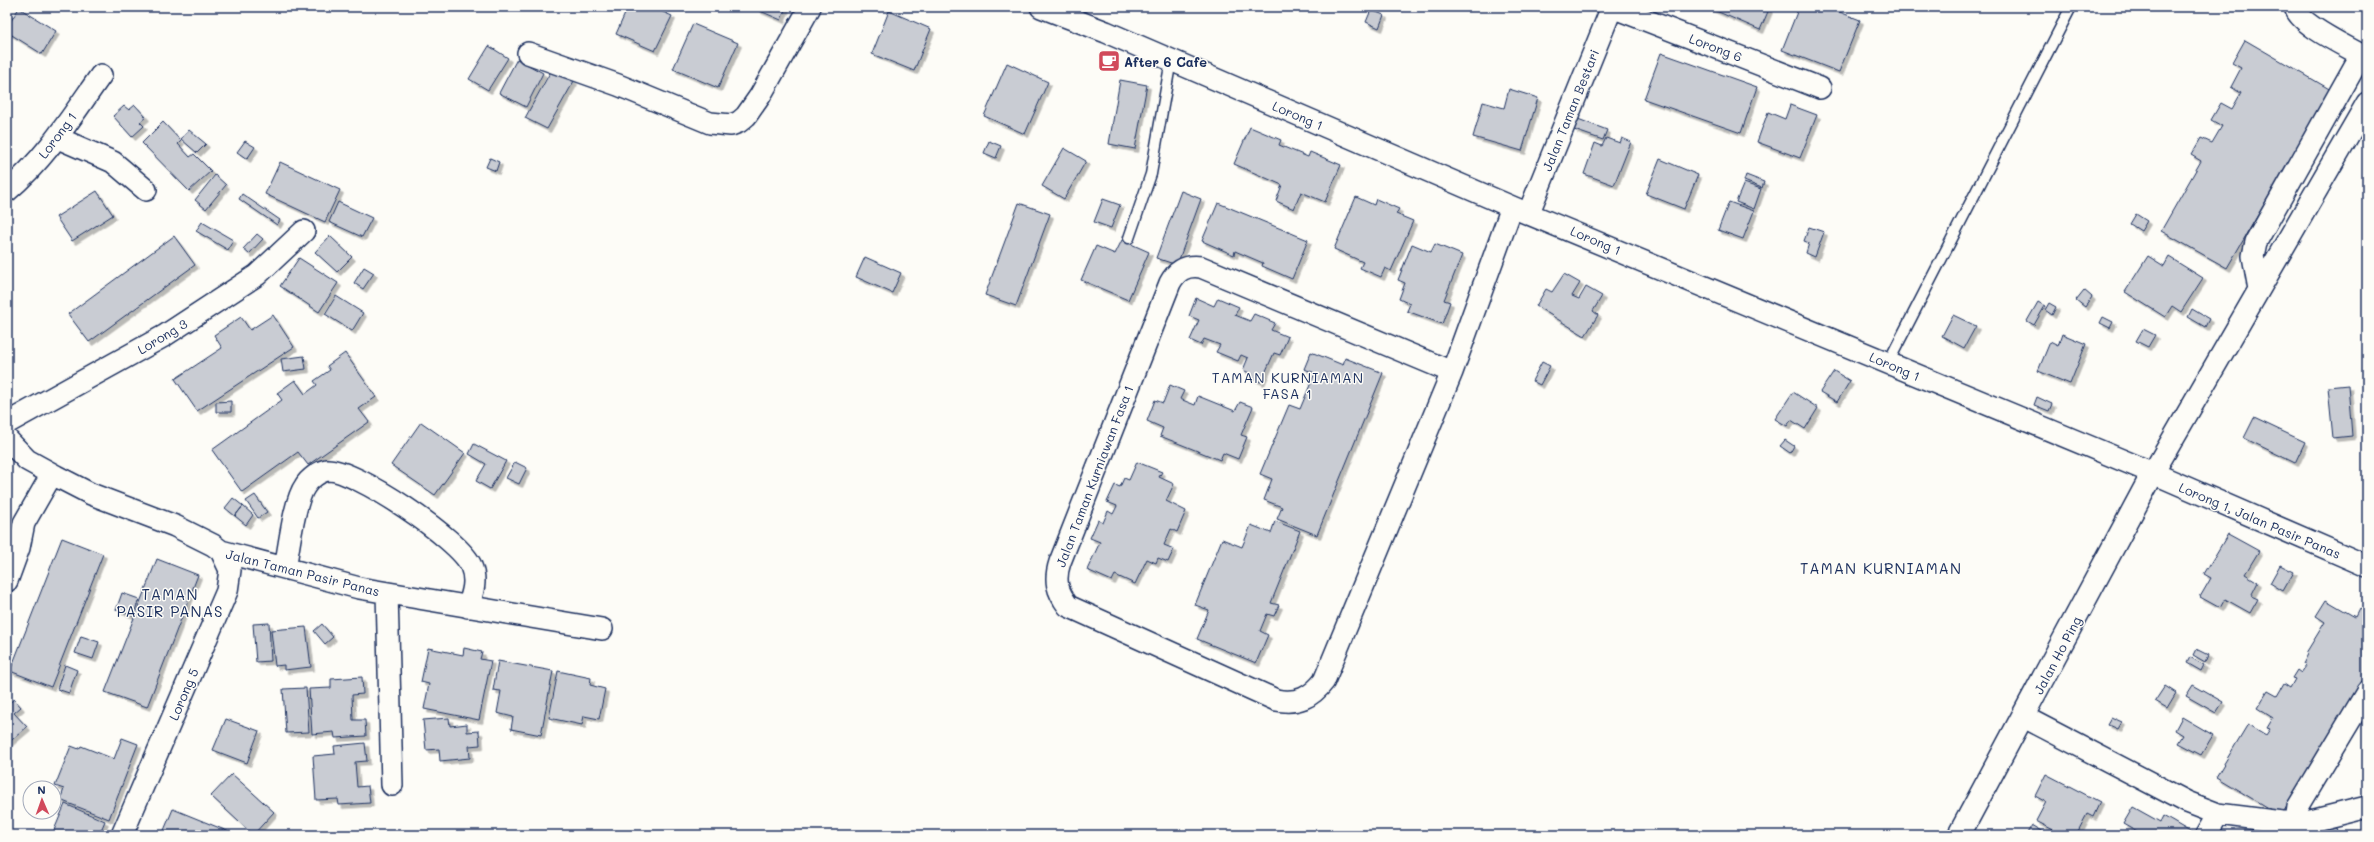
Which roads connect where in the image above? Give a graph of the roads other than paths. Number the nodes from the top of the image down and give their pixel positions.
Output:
1 (810, 7) edge
2 (1041, 7) edge
3 (1612, 7) edge
4 (2071, 7) edge
5 (2295, 7) edge
6 (528, 53) dead end
7 (2364, 55) edge
8 (1171, 60) junction
9 (101, 75) dead end
10 (1820, 88) dead end
11 (2367, 103) edge
12 (58, 138) junction
13 (146, 190) dead end
14 (7, 192) edge
15 (1520, 209) junction
16 (304, 231) dead end
17 (1129, 238) dead end
18 (2259, 289) junction
19 (1888, 363) junction
20 (1452, 372) junction
21 (7, 423) edge
22 (7, 439) edge
23 (2152, 473) junction
24 (52, 474) junction
25 (16, 528) edge
26 (221, 551) junction
27 (2367, 566) edge
28 (285, 568) junction
29 (7, 581) edge
30 (387, 593) junction
31 (468, 607) junction
32 (602, 629) dead end
33 (2367, 692) edge
34 (2024, 717) junction
35 (392, 784) dead end
36 (2367, 807) edge
37 (2218, 814) junction
38 (2296, 822) junction
39 (122, 835) edge
40 (1959, 835) edge
41 (2206, 835) edge

1 - 6 street
2 - 8 street, Lorong 1
3 - 10 street, Lorong 6
3 - 15 street, Jalan Taman Bestari
4 - 19 lane
5 - 7 street
7 - 18 street
8 - 15 street, Lorong 1
8 - 17 lane
9 - 12 street, Lorong 1
11 - 18 street
12 - 13 street
12 - 14 street, Lorong 1
15 - 19 street, Lorong 1
15 - 20 street, Jalan Taman Kurniawan Fasa 1
16 - 21 street, Lorong 3
18 - 23 street
19 - 23 street, Lorong 1
20 - 20 street, Jalan Taman Kurniawan Fasa 1
22 - 24 street, Jalan Taman Pasir Panas
23 - 27 street, Lorong 1, Jalan Pasir Panas
23 - 34 street, Jalan Ho Ping
24 - 25 street
24 - 26 street, Jalan Taman Pasir Panas
25 - 29 street
26 - 28 street, Jalan Taman Pasir Panas
26 - 39 street, Lorong 5
28 - 30 street, Jalan Taman Pasir Panas
28 - 31 street
30 - 31 street, Jalan Taman Pasir Panas
30 - 35 street
31 - 32 street, Jalan Taman Pasir Panas
33 - 38 street
34 - 37 street
34 - 40 street, Jalan Ho Ping
36 - 38 street
37 - 38 street
37 - 41 street

